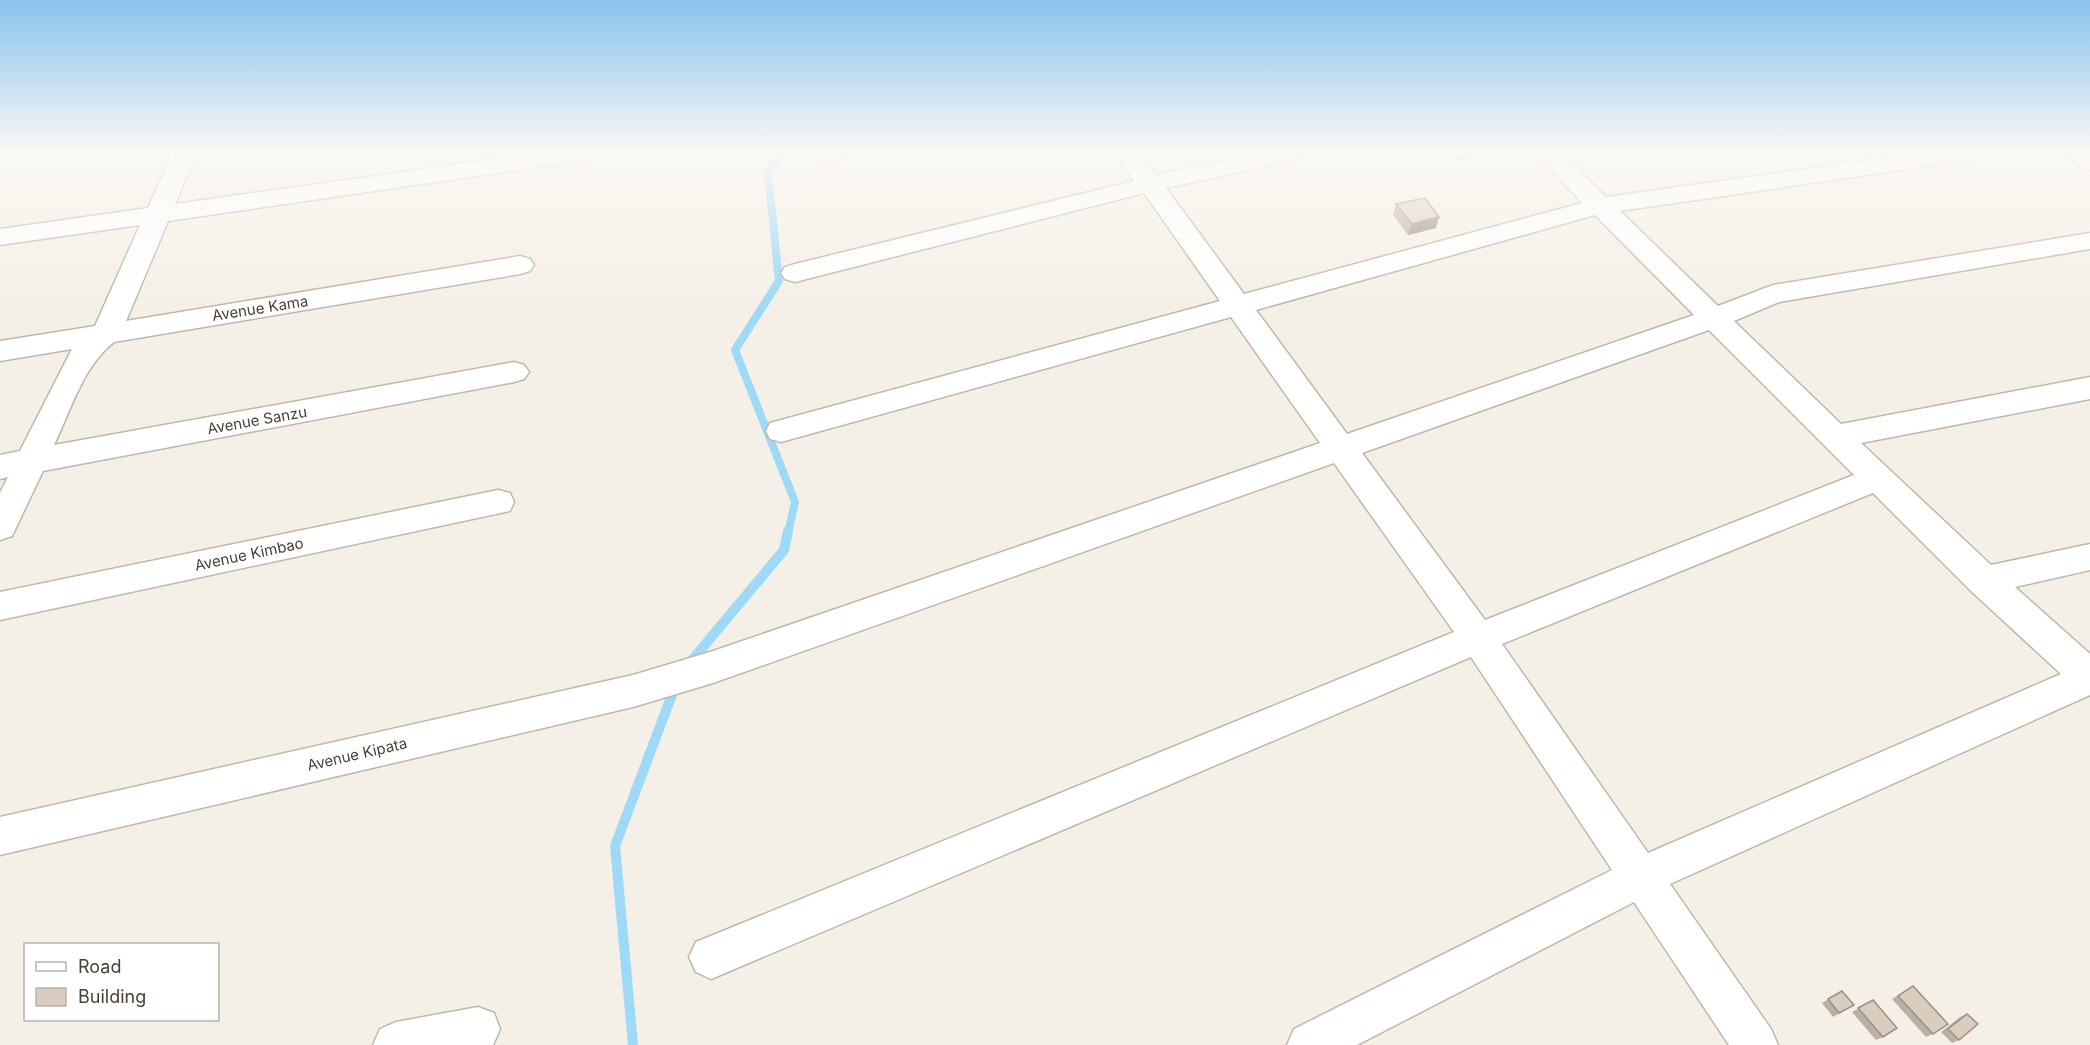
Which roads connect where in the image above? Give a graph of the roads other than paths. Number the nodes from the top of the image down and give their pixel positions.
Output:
1 (162, 203) edge
2 (225, 203) edge
3 (1074, 203) edge
4 (1162, 203) edge
5 (1595, 203) edge
6 (1628, 203) edge
7 (1599, 207) junction
8 (158, 212) junction
9 (0, 237) edge
10 (2090, 241) edge
11 (520, 266) dead end
12 (795, 273) dead end
13 (1240, 306) junction
14 (1714, 318) junction
15 (106, 333) junction
16 (0, 351) edge
17 (514, 372) dead end
18 (2090, 388) edge
19 (781, 431) dead end
20 (1834, 437) junction
21 (1340, 447) junction
22 (34, 461) junction
23 (0, 467) edge
24 (1876, 479) junction
25 (498, 502) dead end
26 (0, 527) edge
27 (2090, 557) edge
28 (1983, 580) junction
29 (0, 606) edge
30 (1478, 638) junction
31 (2090, 677) edge
32 (0, 837) edge
33 (1640, 878) junction
34 (711, 957) dead end
35 (478, 1029) dead end
36 (396, 1045) edge
37 (1310, 1045) edge
38 (1755, 1045) edge

1 - 8 street
2 - 8 street
3 - 12 street
4 - 13 street
5 - 7 street
6 - 7 street
7 - 13 street
7 - 14 street
8 - 9 street
8 - 15 street
10 - 14 street, Avenue Kipata
11 - 15 street, Avenue Kama
13 - 19 street
13 - 21 street
14 - 20 street
14 - 21 street, Avenue Kipata
15 - 16 street, Avenue Kama
15 - 22 street
17 - 22 street, Avenue Sanzu
18 - 20 street
20 - 24 street
21 - 30 street
21 - 32 street, Avenue Kipata
22 - 23 street, Avenue Sanzu
22 - 26 street
24 - 28 street
24 - 30 street
25 - 29 street, Avenue Kimbao
27 - 28 street
28 - 31 street
30 - 33 street
30 - 34 street
31 - 33 street
33 - 37 street
33 - 38 street
35 - 36 street

